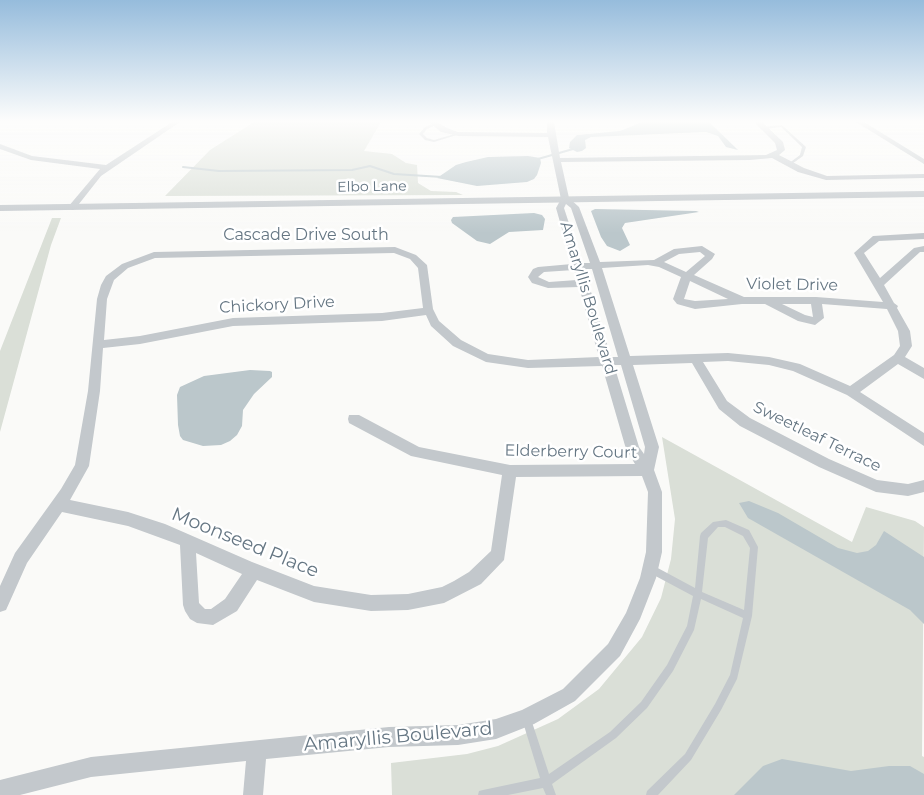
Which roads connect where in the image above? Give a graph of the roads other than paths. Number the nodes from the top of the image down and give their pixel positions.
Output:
1 (39, 159) edge
2 (120, 159) edge
3 (639, 159) edge
4 (779, 159) edge
5 (797, 159) edge
6 (556, 160) joint
7 (789, 165) junction
8 (107, 168) junction
9 (924, 176) edge
10 (924, 194) edge
11 (565, 199) junction
12 (72, 207) junction
13 (0, 208) edge
14 (924, 236) edge
15 (924, 249) edge
16 (656, 263) junction
17 (596, 264) junction
18 (578, 265) junction
19 (686, 276) junction
20 (584, 284) junction
21 (879, 284) junction
22 (816, 300) junction
23 (743, 301) junction
24 (768, 302) junction
25 (893, 306) junction
26 (429, 311) junction
27 (98, 345) junction
28 (695, 358) junction
29 (898, 358) junction
30 (608, 360) junction
31 (625, 360) junction
32 (924, 374) edge
33 (851, 392) junction
34 (354, 419) dead end
35 (924, 440) edge
36 (647, 470) junction
37 (510, 471) junction
38 (924, 486) edge
39 (59, 504) junction
40 (186, 541) junction
41 (650, 568) junction
42 (254, 571) junction
43 (698, 594) junction
44 (0, 604) edge
45 (748, 616) junction
46 (527, 717) junction
47 (257, 751) junction
48 (546, 782) junction
49 (0, 790) edge
50 (252, 795) edge
51 (483, 795) edge
52 (551, 795) edge
53 (651, 795) edge

1 - 8 street
2 - 8 street
3 - 6 street
4 - 7 street
5 - 7 lane
6 - 11 street
7 - 9 street
8 - 12 street
10 - 11 street, Elbo Lane
11 - 12 street, Elbo Lane
11 - 17 street, Amaryllis Boulevard
11 - 18 street, Amaryllis Boulevard
12 - 13 street, Elbo Lane
14 - 21 street
15 - 21 street
16 - 17 street, Violet Drive
16 - 19 street, Violet Drive
16 - 19 street
17 - 18 street, Violet Drive
17 - 31 street, Amaryllis Boulevard
18 - 20 street, Amaryllis Boulevard
18 - 20 street, Violet Drive
19 - 23 street, Violet Drive
19 - 23 street
20 - 30 street, Amaryllis Boulevard
21 - 25 street
22 - 24 street, Violet Drive
22 - 24 street
22 - 25 street, Violet Drive
23 - 24 street, Violet Drive
25 - 29 street
26 - 27 street, Chickory Drive
26 - 27 street, Cascade Drive South
26 - 30 street, Cascade Drive South
27 - 39 street, Cascade Drive South
28 - 31 street, Cascade Drive South
28 - 33 street, Cascade Drive South
28 - 38 street, Sweetleaf Terrace
29 - 32 street
29 - 33 street
30 - 31 street, Cascade Drive South
30 - 36 street, Amaryllis Boulevard
31 - 36 street, Amaryllis Boulevard
33 - 35 street, Cascade Drive South
34 - 37 street, Elderberry Court
36 - 37 street, Elderberry Court
36 - 41 street, Amaryllis Boulevard
37 - 42 street, Moonseed Place
39 - 40 street, Moonseed Place
39 - 44 street, Cascade Drive South
40 - 42 street, Moonseed Place
40 - 42 street
41 - 43 lane
41 - 46 street, Amaryllis Boulevard
43 - 45 lane
43 - 45 lane
43 - 48 lane
45 - 53 lane
46 - 47 street, Amaryllis Boulevard
46 - 48 lane
47 - 49 street, Amaryllis Boulevard
47 - 50 street
48 - 51 lane
48 - 52 lane

